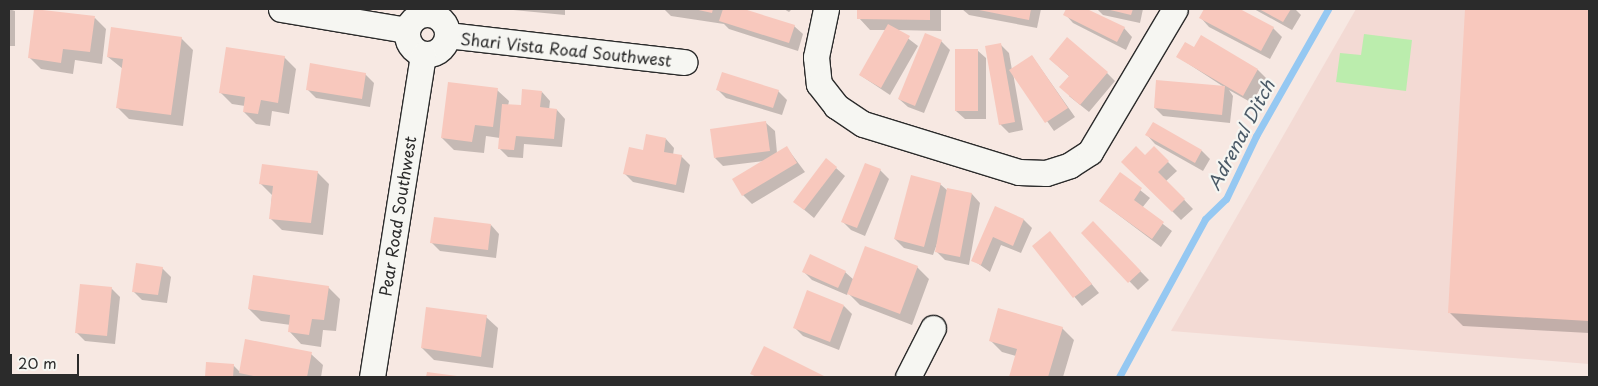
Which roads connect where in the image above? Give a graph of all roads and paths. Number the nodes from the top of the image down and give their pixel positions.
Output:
1 (281, 9) edge
2 (826, 9) edge
3 (1175, 9) edge
4 (431, 11) edge
5 (406, 30) junction
6 (447, 35) junction
7 (423, 55) junction
8 (684, 62) dead end
9 (933, 328) dead end
10 (372, 377) edge
11 (908, 377) edge

1 - 5 street
2 - 3 street
4 - 5 street
4 - 6 street
5 - 7 street
6 - 7 street
6 - 8 street, Shari Vista Road Southwest
7 - 10 street, Pear Road Southwest
9 - 11 street

